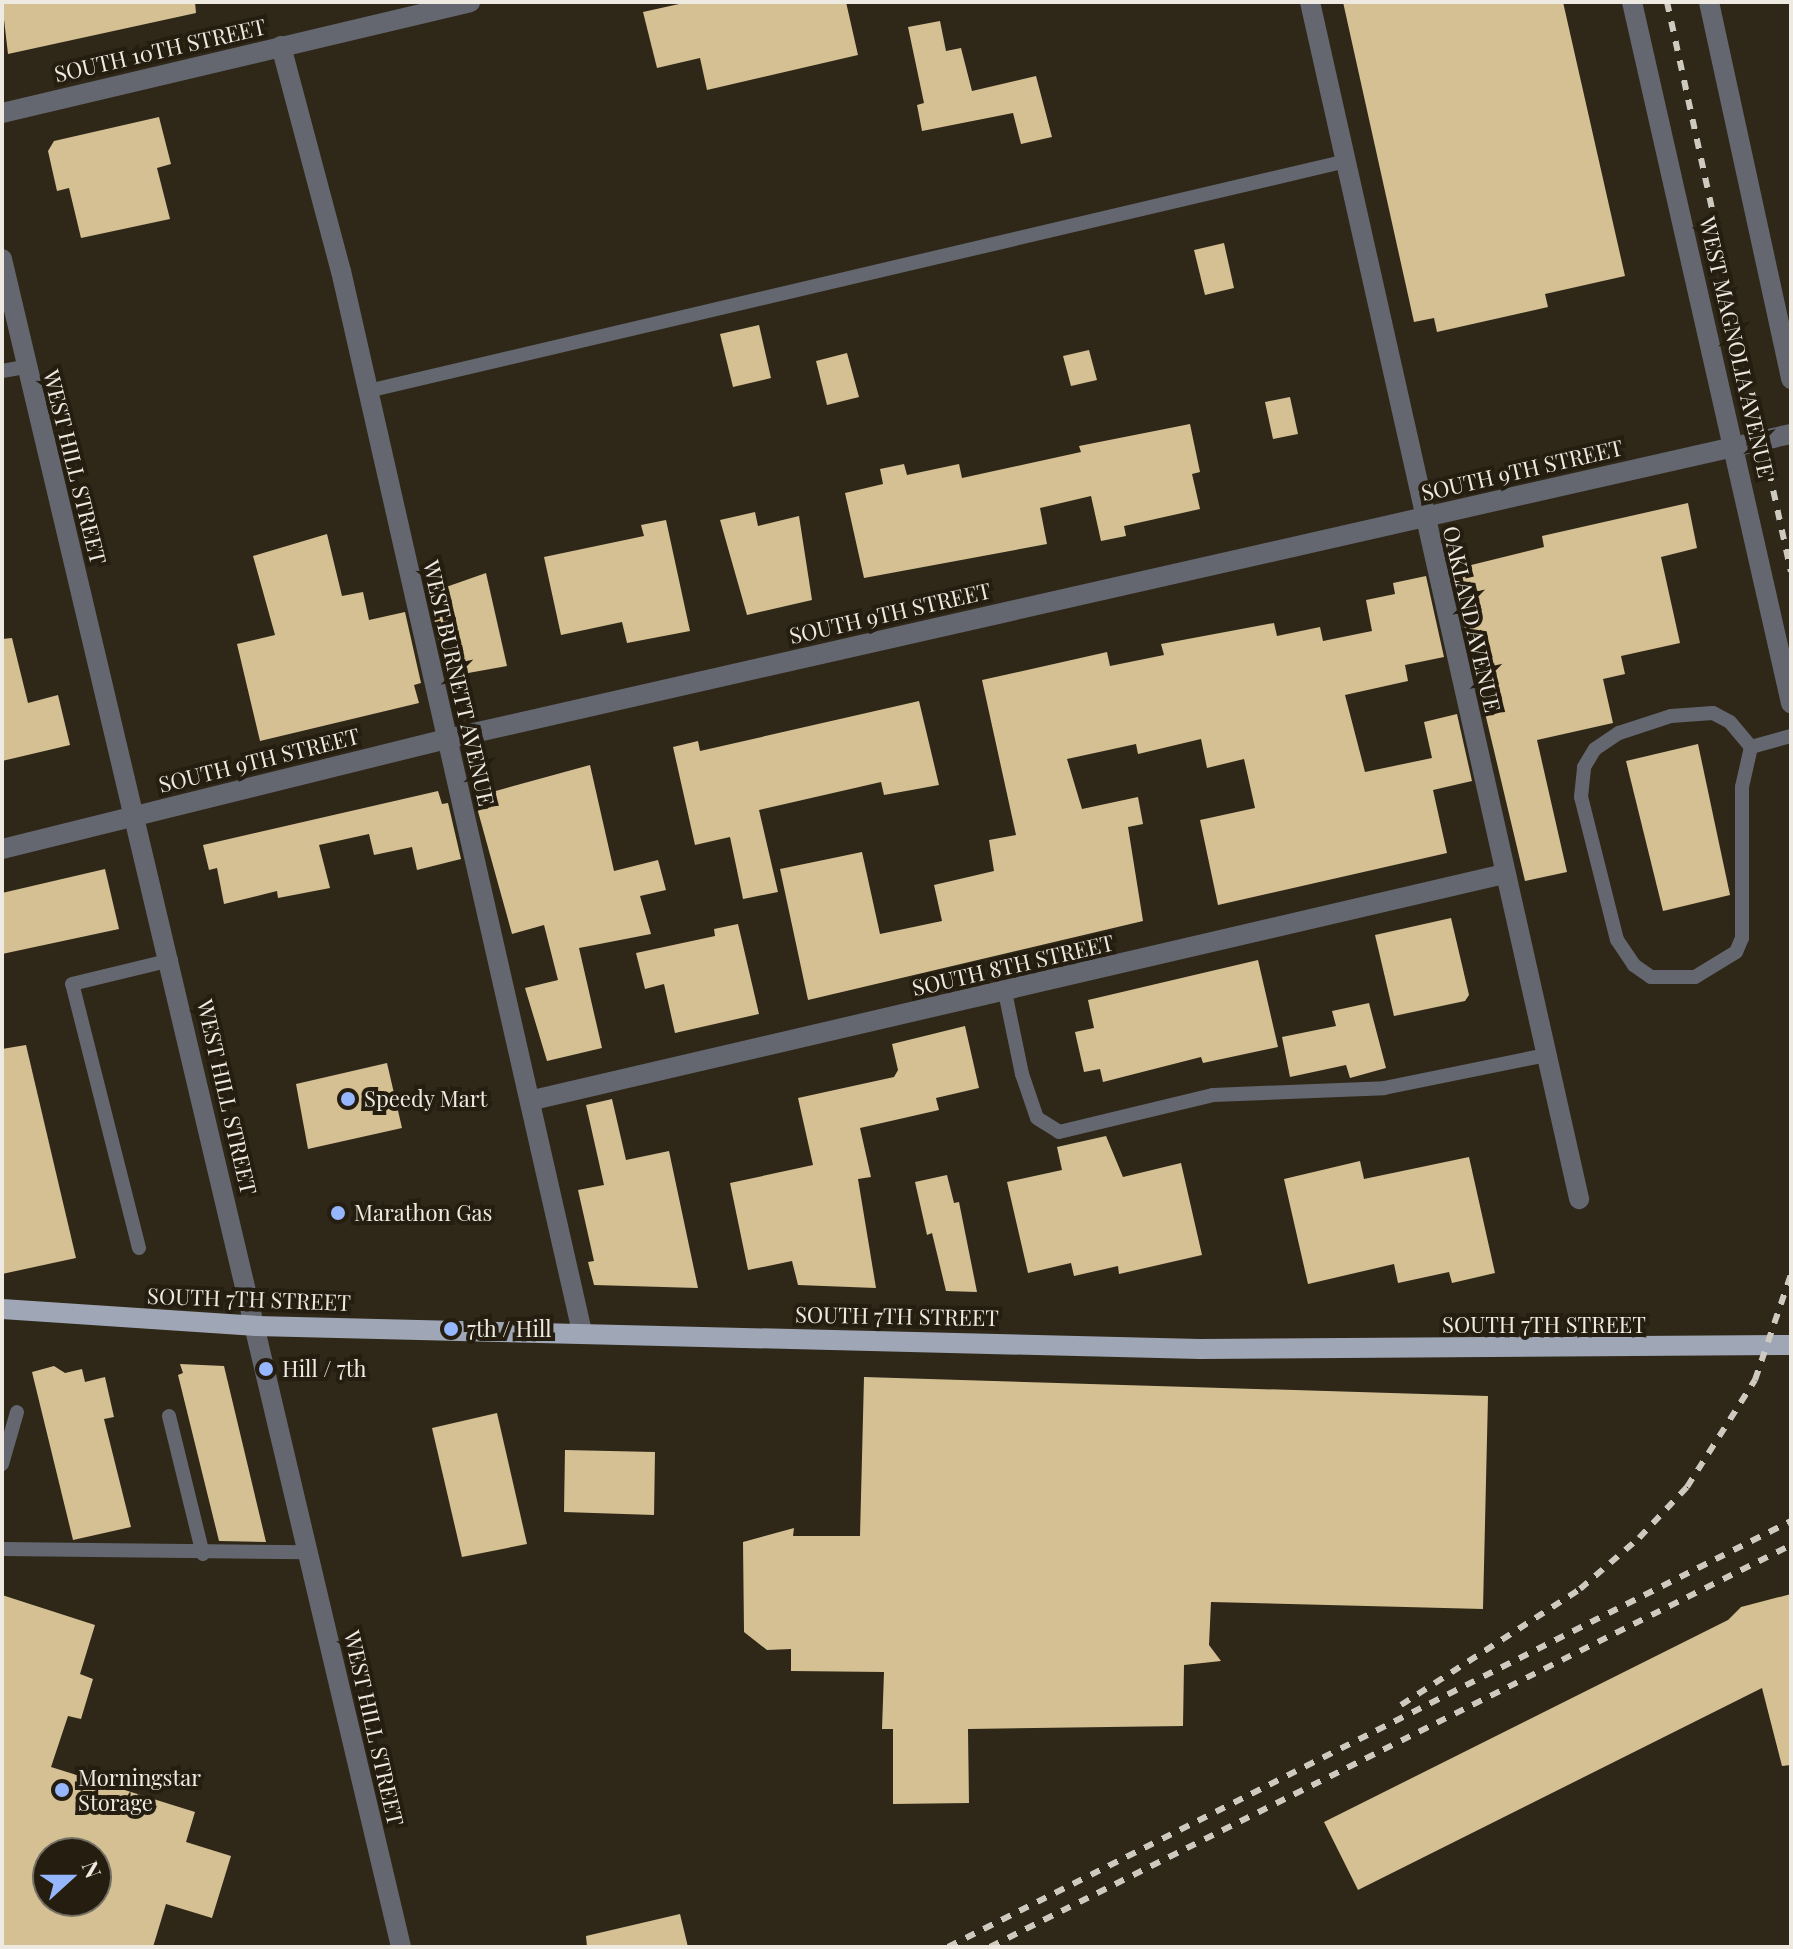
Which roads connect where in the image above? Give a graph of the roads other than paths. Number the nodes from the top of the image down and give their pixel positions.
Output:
1 (470, 2) edge
2 (1310, 2) edge
3 (1632, 2) edge
4 (1709, 2) edge
5 (281, 46) junction
6 (2, 113) edge
7 (1346, 161) junction
8 (2, 259) edge
9 (1789, 349) edge
10 (25, 367) junction
11 (2, 371) edge
12 (1791, 379) edge
13 (368, 391) junction
14 (1791, 434) edge
15 (1737, 446) junction
16 (1424, 516) junction
17 (1791, 703) edge
18 (1791, 736) edge
19 (447, 739) junction
20 (1751, 747) junction
21 (137, 815) junction
22 (2, 849) edge
23 (1504, 874) junction
24 (171, 960) junction
25 (1005, 992) junction
26 (1546, 1055) junction
27 (533, 1100) junction
28 (1579, 1199) dead end
29 (139, 1248) dead end
30 (2, 1309) edge
31 (256, 1326) junction
32 (582, 1332) junction
33 (1791, 1345) edge
34 (17, 1412) dead end
35 (169, 1416) dead end
36 (2, 1464) edge
37 (2, 1549) edge
38 (309, 1552) junction
39 (203, 1554) junction
40 (401, 1947) edge

1 - 5 street, SOUTH 10TH STREET
2 - 7 street, OAKLAND AVENUE
3 - 15 street, WEST MAGNOLIA AVENUE
4 - 9 street, WEST MAGNOLIA AVENUE
5 - 6 street, SOUTH 10TH STREET
5 - 13 street, WEST BURNETT AVENUE
7 - 13 lane
7 - 16 street, OAKLAND AVENUE
8 - 10 street, WEST HILL STREET
9 - 12 street, WEST MAGNOLIA AVENUE
10 - 11 lane
10 - 21 street, WEST HILL STREET
13 - 19 street, WEST BURNETT AVENUE
14 - 15 street, SOUTH 9TH STREET
15 - 16 street, SOUTH 9TH STREET
15 - 17 street, WEST MAGNOLIA AVENUE
16 - 19 street, SOUTH 9TH STREET
16 - 23 street, OAKLAND AVENUE
18 - 20 lane
19 - 21 street, SOUTH 9TH STREET
19 - 27 street, WEST BURNETT AVENUE
20 - 20 lane
21 - 22 street, SOUTH 9TH STREET
21 - 24 street, WEST HILL STREET
23 - 25 street, SOUTH 8TH STREET
23 - 26 street, OAKLAND AVENUE
24 - 29 lane
24 - 31 street, WEST HILL STREET
25 - 26 lane
25 - 27 street, SOUTH 8TH STREET
26 - 28 street, OAKLAND AVENUE
27 - 32 street, WEST BURNETT AVENUE
30 - 31 main road, SOUTH 7TH STREET
31 - 32 main road, SOUTH 7TH STREET
31 - 38 street, WEST HILL STREET
32 - 33 main road, SOUTH 7TH STREET
34 - 36 lane
35 - 39 lane
37 - 39 lane
38 - 39 lane
38 - 40 street, WEST HILL STREET

